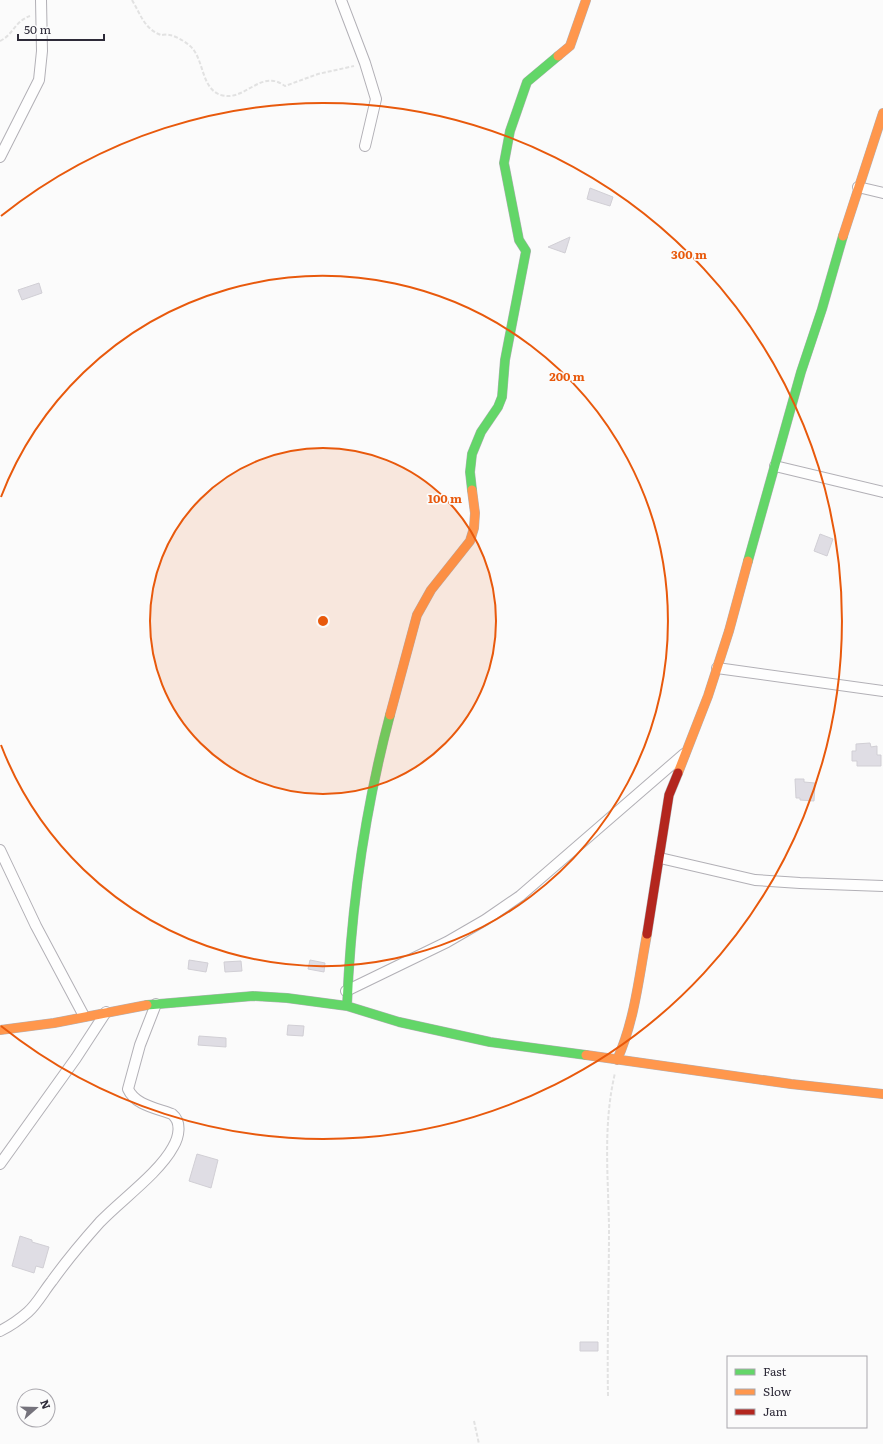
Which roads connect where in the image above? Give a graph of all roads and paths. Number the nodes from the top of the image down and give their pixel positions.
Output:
1 (41, 0) edge
2 (132, 0) edge
3 (342, 0) edge
4 (586, 0) edge
5 (42, 13) junction
6 (0, 41) edge
7 (365, 63) junction
8 (883, 113) edge
9 (365, 146) dead end
10 (0, 156) edge
11 (858, 187) junction
12 (883, 193) edge
13 (775, 466) junction
14 (883, 492) edge
15 (717, 668) junction
16 (883, 691) edge
17 (684, 754) junction
18 (0, 850) edge
19 (660, 858) junction
20 (883, 886) edge
21 (346, 992) junction
22 (156, 1004) junction
23 (347, 1006) junction
24 (106, 1012) junction
25 (84, 1016) junction
26 (0, 1030) edge
27 (618, 1060) junction
28 (883, 1094) edge
29 (0, 1164) edge
30 (0, 1331) edge
31 (608, 1396) dead end
32 (474, 1421) dead end
33 (479, 1444) edge

1 - 5 street
2 - 7 path
3 - 7 street
4 - 21 street
5 - 6 path
5 - 10 street
7 - 9 street
8 - 11 street
11 - 12 street
11 - 13 street
13 - 14 street
13 - 15 street
15 - 16 street
15 - 17 street
17 - 19 street
17 - 21 street
18 - 25 street
19 - 20 street
19 - 27 street
21 - 23 street
22 - 23 street
22 - 24 street
22 - 30 street
23 - 27 street
24 - 25 street
24 - 29 street
25 - 26 street
27 - 28 street
27 - 31 path
32 - 33 path

